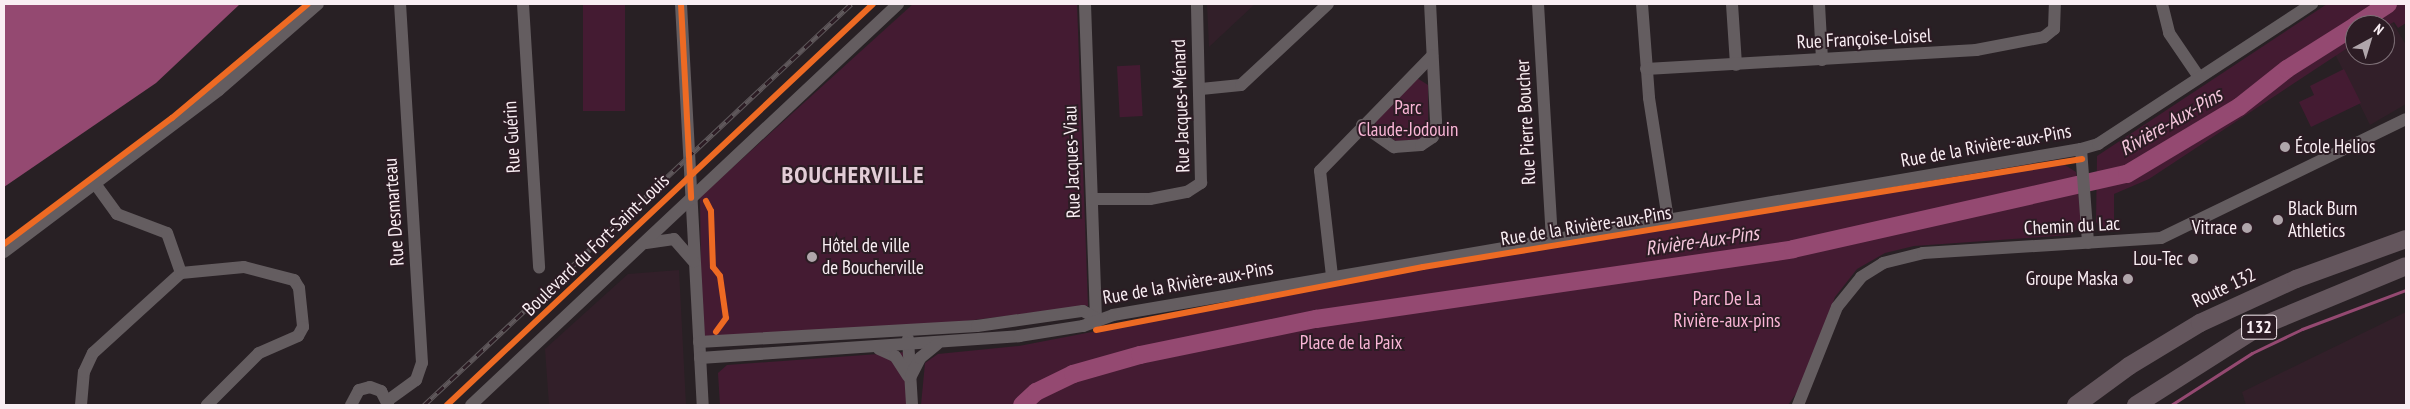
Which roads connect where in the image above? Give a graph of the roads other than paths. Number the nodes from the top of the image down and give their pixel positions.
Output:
1 (318, 4) edge
2 (400, 4) edge
3 (523, 4) edge
4 (681, 4) edge
5 (898, 4) edge
6 (1085, 4) edge
7 (1197, 4) edge
8 (1328, 4) edge
9 (1430, 4) edge
10 (1538, 4) edge
11 (1642, 4) edge
12 (1732, 4) edge
13 (1819, 4) edge
14 (2055, 4) edge
15 (2162, 4) edge
16 (2288, 4) edge
17 (2312, 4) edge
18 (2295, 15) junction
19 (1432, 56) junction
20 (1822, 60) junction
21 (1736, 65) junction
22 (1646, 69) junction
23 (2198, 77) junction
24 (1201, 89) junction
25 (2406, 119) edge
26 (1362, 125) junction
27 (2080, 149) junction
28 (96, 185) junction
29 (691, 198) junction
30 (1092, 199) junction
31 (1668, 219) junction
32 (1552, 239) junction
33 (2406, 239) edge
34 (2088, 243) junction
35 (642, 244) junction
36 (4, 252) edge
37 (695, 264) junction
38 (2406, 266) edge
39 (539, 268) dead end
40 (181, 273) junction
41 (1332, 276) junction
42 (1096, 318) junction
43 (908, 331) junction
44 (699, 342) junction
45 (937, 344) junction
46 (908, 346) junction
47 (871, 347) junction
48 (700, 358) junction
49 (910, 382) junction
50 (388, 403) edge
51 (82, 405) edge
52 (207, 405) edge
53 (351, 405) edge
54 (471, 405) edge
55 (702, 405) edge
56 (912, 405) edge
57 (1798, 405) edge
58 (2076, 405) edge
59 (2136, 405) edge

1 - 28 street
2 - 50 street, Rue Desmarteau
3 - 39 street, Rue Guérin
4 - 29 street
5 - 29 street, Boulevard du Fort-Saint-Louis
6 - 30 street, Rue Jacques-Viau
7 - 24 street, Rue Jacques-Ménard
8 - 24 street
9 - 19 street
10 - 32 street, Rue Pierre Boucher
11 - 22 street
12 - 21 street
13 - 20 street
14 - 20 street, Rue Françoise-Loisel
15 - 23 street
16 - 18 street
17 - 18 street, Rue de la Rivière-aux-Pins
18 - 23 street, Rue de la Rivière-aux-Pins
19 - 26 street
19 - 26 street
20 - 21 street, Rue Françoise-Loisel
21 - 22 street, Rue Françoise-Loisel
22 - 31 street
23 - 27 street, Rue de la Rivière-aux-Pins
24 - 30 street, Rue Jacques-Ménard
25 - 34 street, Chemin du Lac
26 - 41 street
27 - 31 street, Rue de la Rivière-aux-Pins
27 - 34 street
28 - 36 street
28 - 40 street
29 - 35 street, Boulevard du Fort-Saint-Louis
29 - 37 street
30 - 42 street, Rue Jacques-Viau
31 - 32 street, Rue de la Rivière-aux-Pins
32 - 41 street, Rue de la Rivière-aux-Pins
33 - 58 highway, Route 132 / 132
34 - 57 street, Chemin du Lac
35 - 37 street
35 - 54 street, Boulevard du Fort-Saint-Louis
37 - 44 street
38 - 59 highway, 132
40 - 51 street
40 - 52 street
41 - 42 street, Rue de la Rivière-aux-Pins
42 - 43 street, Rue de la Rivière-aux-Pins
42 - 45 street, Rue de la Rivière-aux-Pins
43 - 44 street, Rue de la Rivière-aux-Pins
43 - 46 street
44 - 48 street
45 - 46 street, Rue de la Rivière-aux-Pins
45 - 49 street
46 - 47 street, Rue de la Rivière-aux-Pins
46 - 49 street
47 - 48 street, Rue de la Rivière-aux-Pins
47 - 49 street
48 - 55 street
49 - 56 street
50 - 53 street, Rue Desmarteau

